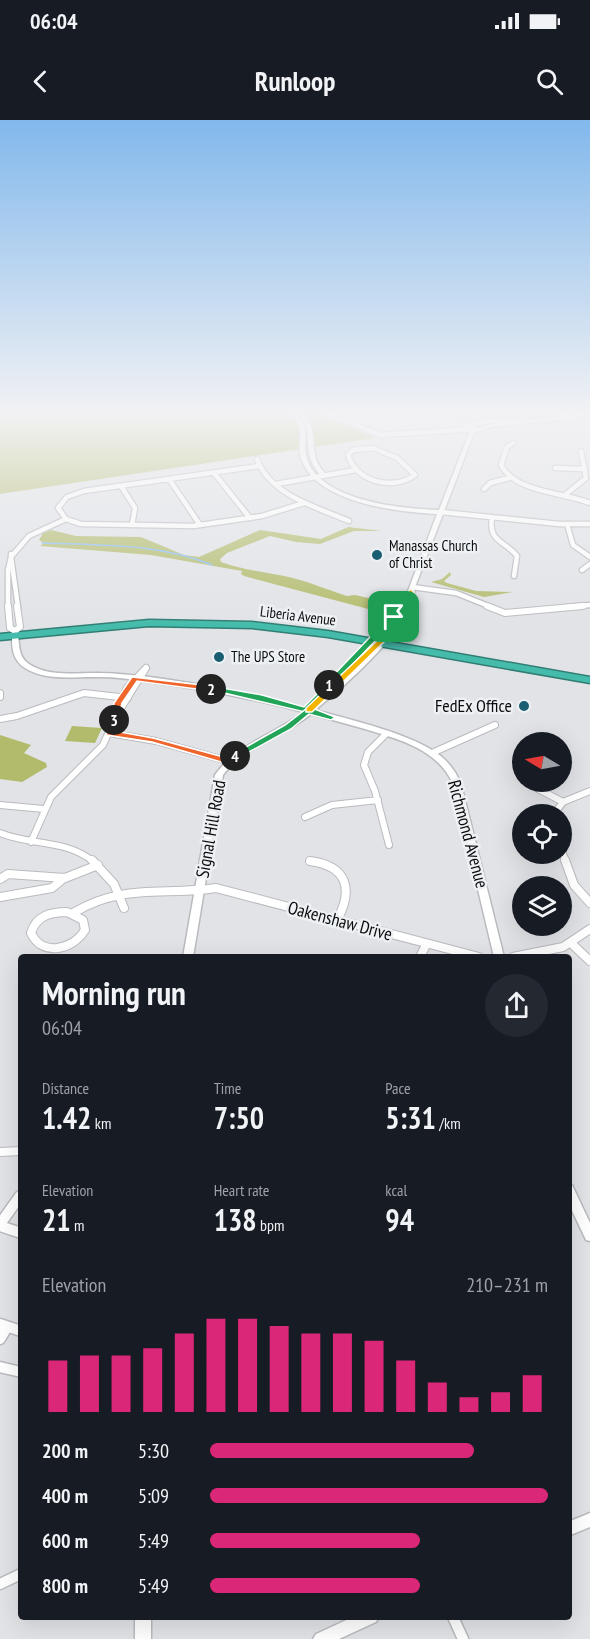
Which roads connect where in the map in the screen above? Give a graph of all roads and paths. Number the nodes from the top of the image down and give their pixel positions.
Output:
1 (135, 484) edge
2 (172, 484) edge
3 (223, 484) edge
4 (276, 484) edge
5 (335, 484) edge
6 (452, 484) edge
7 (488, 484) edge
8 (530, 484) edge
9 (580, 484) edge
10 (121, 486) junction
11 (484, 489) dead end
12 (566, 494) junction
13 (304, 503) junction
14 (590, 503) edge
15 (441, 512) junction
16 (492, 517) junction
17 (249, 518) junction
18 (66, 519) junction
19 (349, 521) dead end
20 (567, 524) junction
21 (590, 524) edge
22 (132, 525) junction
23 (200, 525) junction
24 (3, 554) dead end
25 (11, 554) junction
26 (590, 556) edge
27 (590, 564) edge
28 (582, 570) dead end
29 (514, 576) dead end
30 (3, 586) edge
31 (411, 589) junction
32 (590, 605) edge
33 (102, 626) junction
34 (15, 633) junction
35 (132, 634) dead end
36 (0, 635) edge
37 (378, 640) junction
38 (341, 672) junction
39 (590, 674) edge
40 (138, 679) junction
41 (590, 680) edge
42 (335, 687) junction
43 (125, 697) junction
44 (309, 710) junction
45 (0, 718) edge
46 (495, 724) dead end
47 (109, 733) junction
48 (386, 734) junction
49 (432, 753) junction
50 (228, 761) junction
51 (590, 790) edge
52 (544, 792) edge
53 (378, 800) junction
54 (563, 802) joint
55 (0, 805) edge
56 (44, 809) junction
57 (305, 817) dead end
58 (1, 834) edge
59 (30, 842) junction
60 (388, 845) dead end
61 (310, 861) dead end
62 (567, 864) edge
63 (98, 865) junction
64 (64, 878) junction
65 (0, 879) edge
66 (120, 891) junction
67 (200, 891) junction
68 (0, 897) edge
69 (590, 903) edge
70 (124, 908) dead end
71 (73, 914) junction
72 (337, 920) junction
73 (590, 929) edge
74 (571, 943) junction
75 (426, 945) junction
76 (189, 954) edge
77 (422, 954) edge
78 (466, 954) edge
79 (498, 954) edge
80 (536, 954) edge
81 (590, 961) edge
82 (18, 1151) edge
83 (0, 1152) edge
84 (572, 1197) edge
85 (18, 1198) edge
86 (0, 1225) edge
87 (18, 1232) edge
88 (590, 1236) edge
89 (3, 1326) edge
90 (18, 1330) edge
91 (0, 1339) edge
92 (0, 1367) edge
93 (18, 1371) edge
94 (590, 1520) edge
95 (572, 1527) edge
96 (18, 1575) edge
97 (0, 1584) edge
98 (143, 1620) edge
99 (363, 1620) edge
100 (454, 1620) edge
101 (143, 1639) edge
102 (321, 1639) edge
103 (463, 1639) edge

1 - 10 street
2 - 23 street
3 - 17 street
4 - 13 street
5 - 15 main road
6 - 15 main road, Signal Hill Road
7 - 11 street
8 - 12 street
9 - 12 street
10 - 18 street
10 - 22 street
12 - 14 street
13 - 17 street
13 - 19 street
15 - 16 street
15 - 31 main road, Signal Hill Road
16 - 20 street
16 - 29 street
17 - 23 street
18 - 22 street
18 - 25 street, Richmond Avenue
20 - 21 street
20 - 26 street
22 - 23 street
24 - 25 street
25 - 30 street, Richmond Avenue
25 - 34 street, Richmond Avenue
27 - 28 street
30 - 34 street, Richmond Avenue
31 - 32 street
31 - 37 main road, Signal Hill Road
33 - 34 highway, Liberia Avenue
33 - 35 highway
33 - 37 highway, Liberia Avenue
34 - 36 highway, Liberia Avenue
34 - 37 highway, Liberia Avenue
34 - 40 main road, Richmond Avenue
37 - 38 main road, Signal Hill Road
37 - 39 highway, Liberia Avenue
37 - 41 highway, Liberia Avenue
37 - 42 main road, Signal Hill Road
38 - 42 main road
38 - 44 main road, Signal Hill Road
40 - 43 street
40 - 44 main road, Richmond Avenue
42 - 44 main road, Signal Hill Road
43 - 45 street
43 - 47 street
44 - 48 main road, Richmond Avenue
44 - 50 main road, Signal Hill Road
46 - 49 street
47 - 50 street
47 - 56 street
48 - 49 main road, Richmond Avenue
48 - 53 street
49 - 79 main road, Richmond Avenue
50 - 67 main road, Signal Hill Road
51 - 54 street
52 - 54 street
53 - 57 street
53 - 60 street
55 - 56 street
56 - 59 street
58 - 59 street
59 - 63 street
61 - 72 street
62 - 69 street
63 - 64 street
63 - 66 street
64 - 65 street
64 - 68 street
66 - 67 street, Oakenshaw Drive
66 - 70 street
66 - 71 street
67 - 72 street, Oakenshaw Drive
67 - 76 main road, Signal Hill Road
71 - 71 street
72 - 75 street, Oakenshaw Drive
73 - 74 street
74 - 80 street
74 - 81 street
75 - 77 street
75 - 78 street, Oakenshaw Drive
82 - 83 street
84 - 88 main road
85 - 86 street
86 - 87 street
89 - 90 street
89 - 91 street
92 - 93 street
94 - 95 main road
96 - 97 street
98 - 101 main road
99 - 102 main road
100 - 103 street

